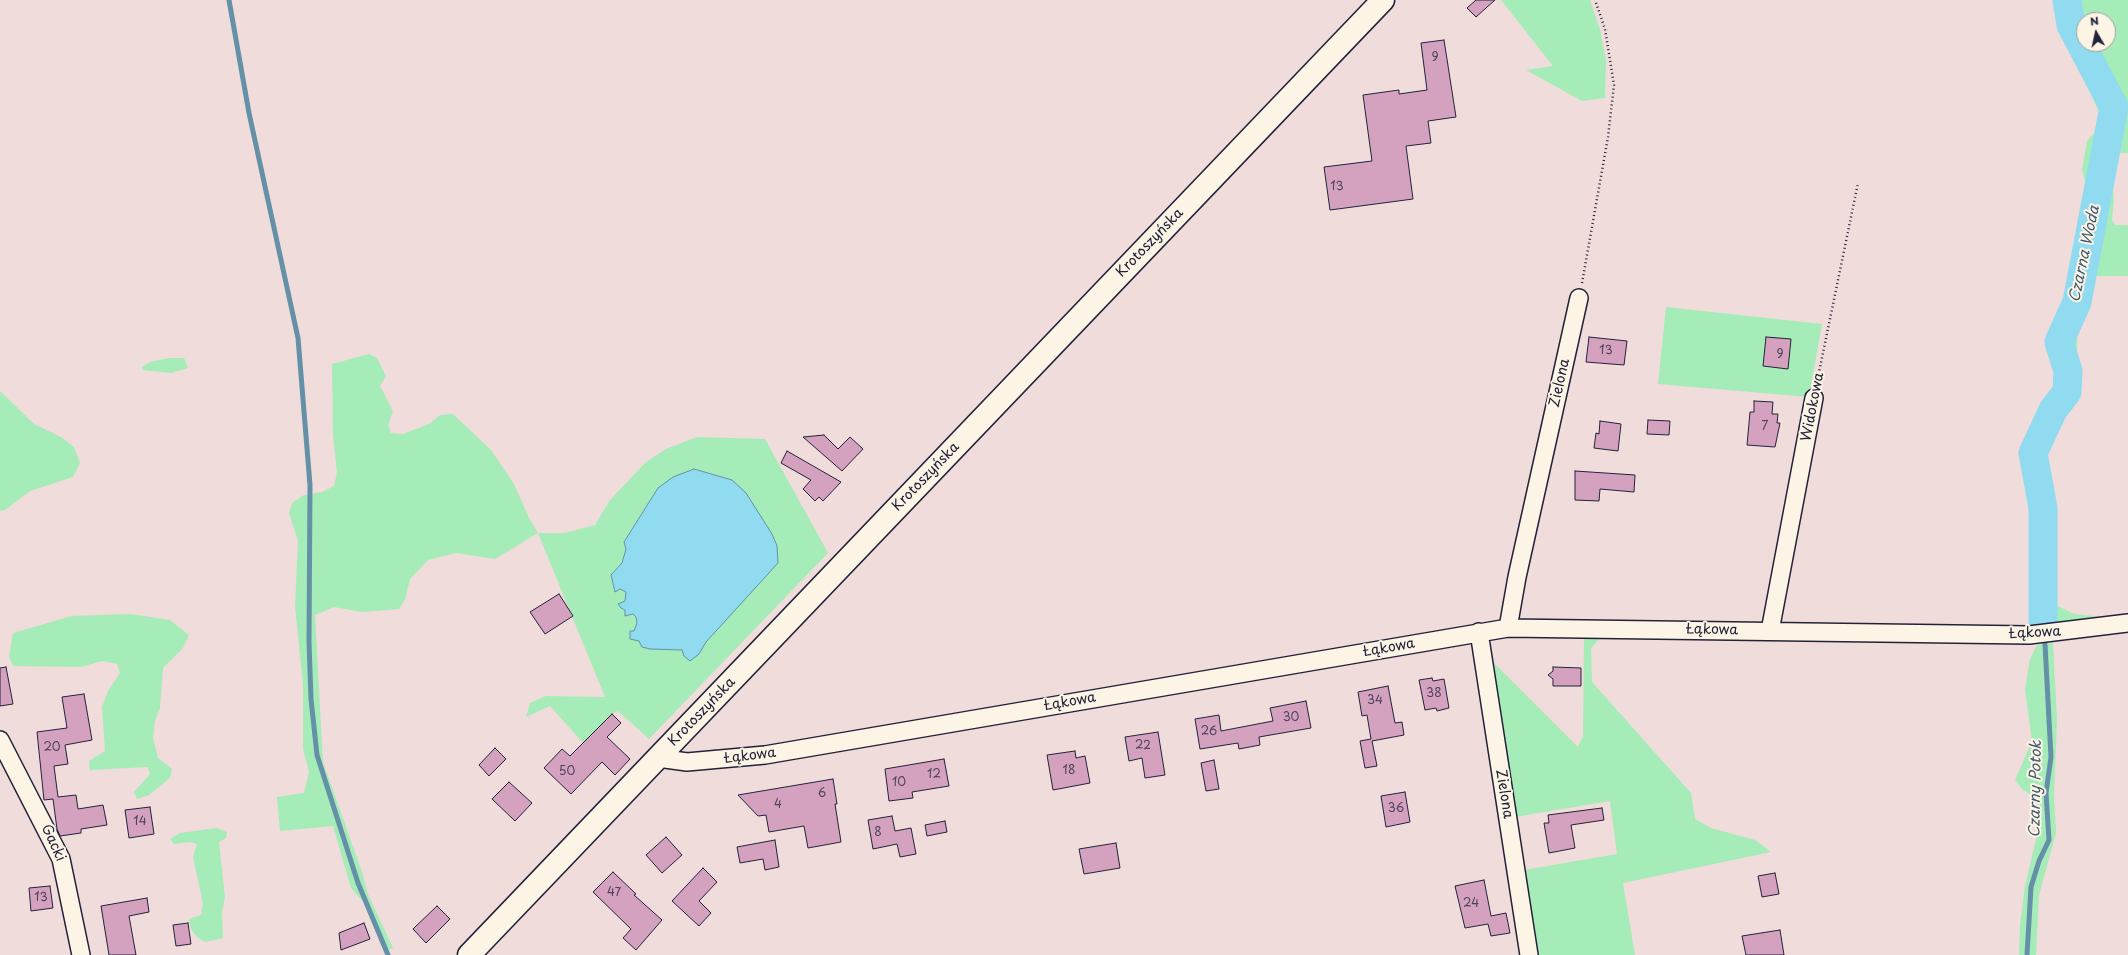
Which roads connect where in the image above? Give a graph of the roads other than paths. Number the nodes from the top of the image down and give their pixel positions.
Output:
1 (1383, 0) edge
2 (1579, 298) road end
3 (1814, 398) road end
4 (2128, 623) edge
5 (1508, 628) junction
6 (1770, 631) junction
7 (1479, 632) junction
8 (0, 740) edge
9 (658, 758) junction
10 (81, 955) edge
11 (469, 955) edge
12 (1529, 955) edge

1 - 9 street, Krotoszyńska
2 - 5 street, Zielona
3 - 6 street, Widokowa
4 - 6 street, Łąkowa
5 - 6 street, Łąkowa
5 - 7 street, Łąkowa
7 - 9 street, Łąkowa
7 - 12 street, Zielona
8 - 10 street, Gacki
9 - 11 street, Krotoszyńska

